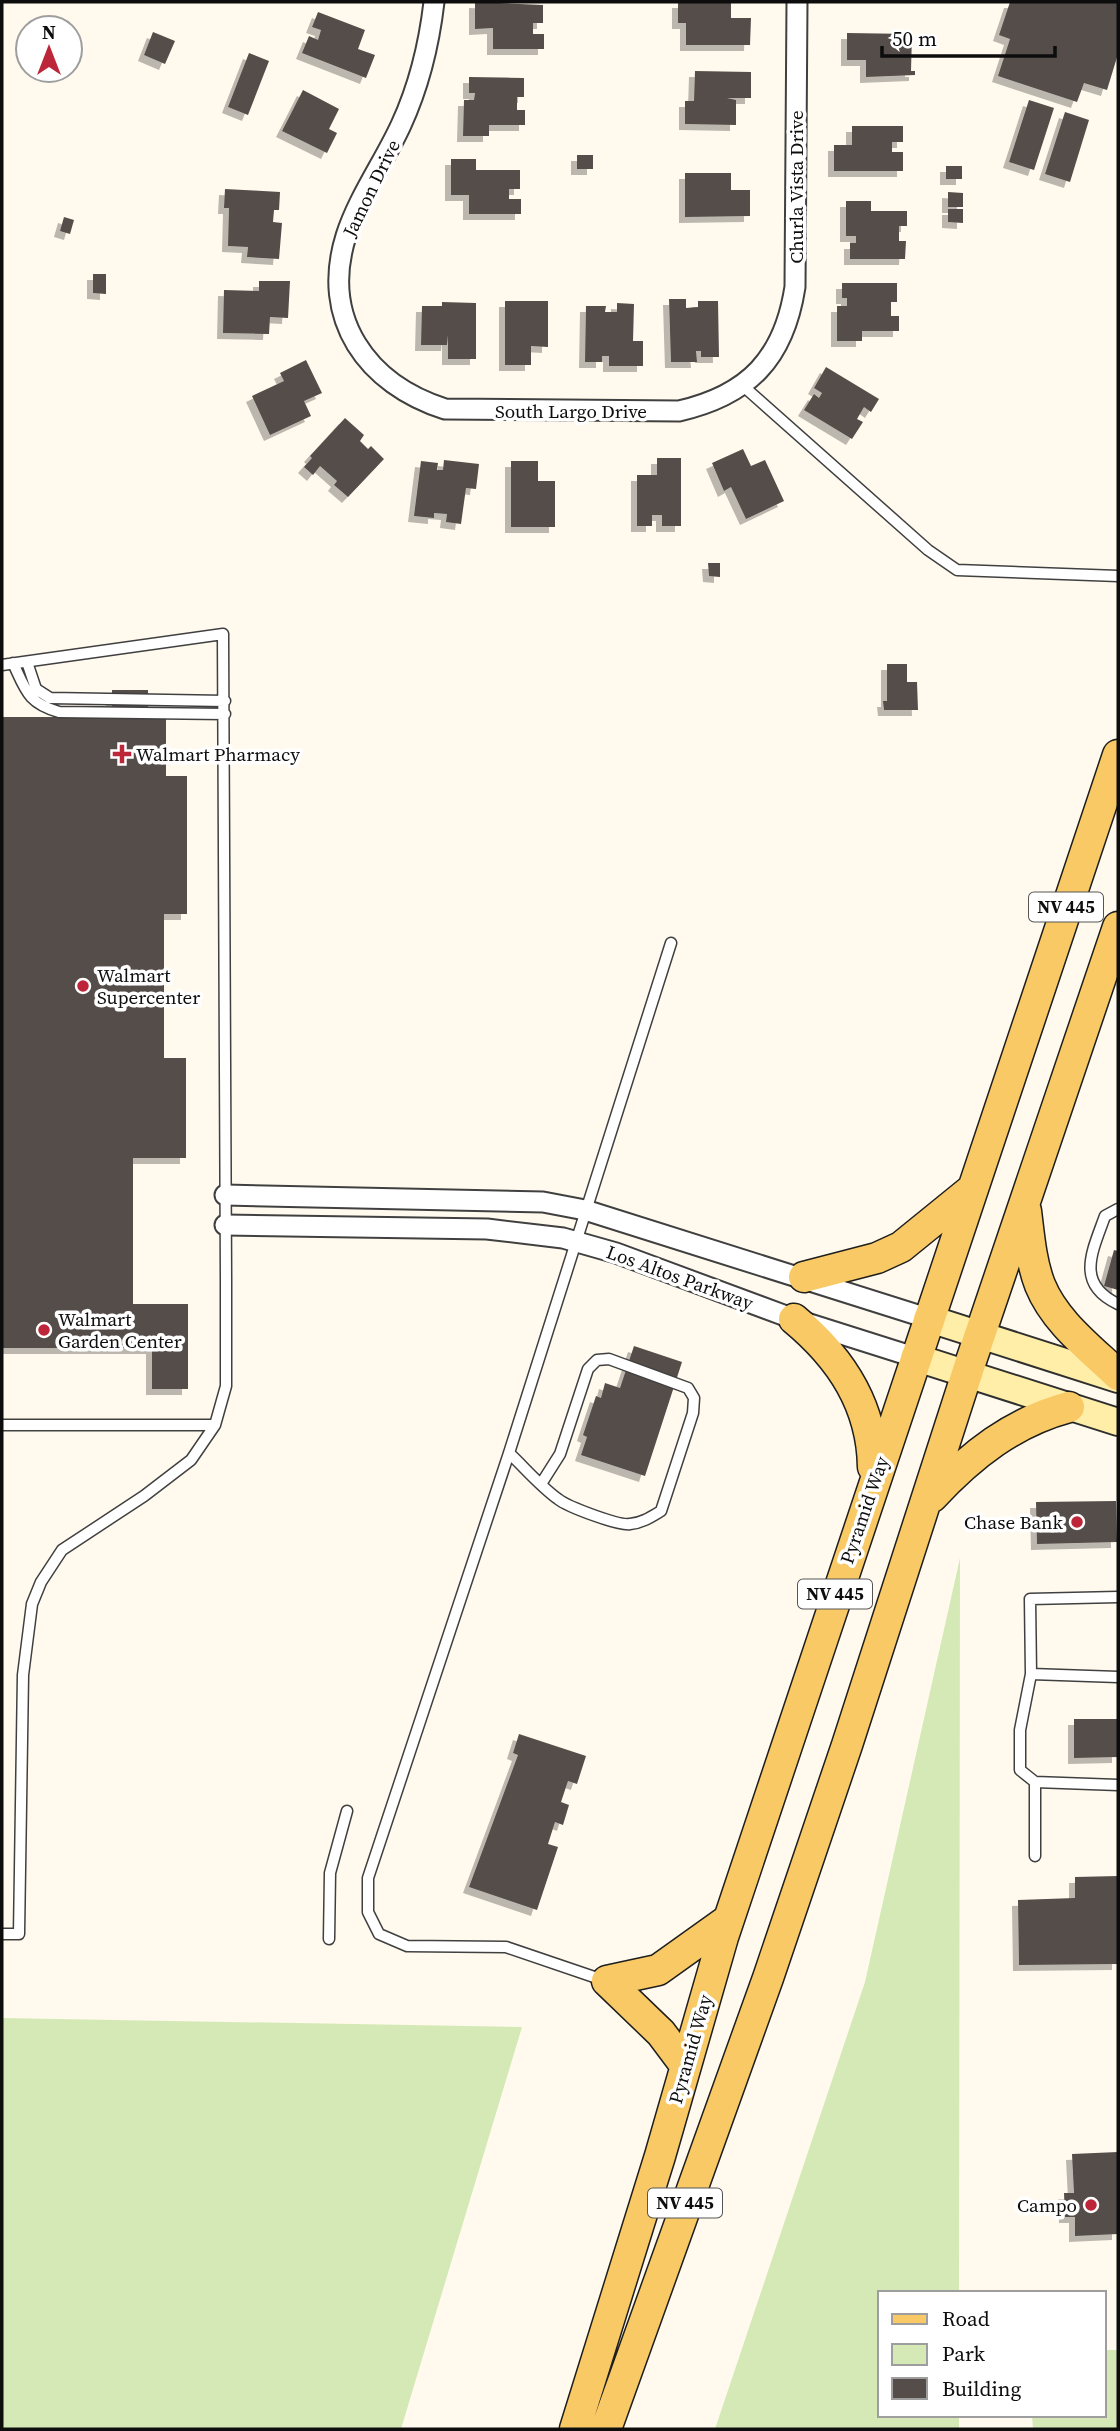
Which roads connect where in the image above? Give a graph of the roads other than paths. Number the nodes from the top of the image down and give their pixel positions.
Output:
1 (435, 2) edge
2 (797, 2) edge
3 (765, 365) joint
4 (374, 369) joint
5 (742, 385) junction
6 (1118, 576) edge
7 (27, 662) junction
8 (13, 663) junction
9 (2, 665) edge
10 (225, 701) junction
11 (225, 713) junction
12 (1118, 755) edge
13 (1118, 927) edge
14 (671, 943) dead end
15 (970, 1191) junction
16 (225, 1195) junction
17 (1025, 1204) junction
18 (1118, 1209) edge
19 (585, 1210) junction
20 (225, 1225) junction
21 (576, 1242) junction
22 (804, 1277) junction
23 (1118, 1304) edge
24 (927, 1318) junction
25 (794, 1319) junction
26 (979, 1336) junction
27 (914, 1357) junction
28 (966, 1374) junction
29 (1118, 1377) edge
30 (1069, 1407) junction
31 (1118, 1422) edge
32 (2, 1425) edge
33 (215, 1425) junction
34 (509, 1453) junction
35 (541, 1484) junction
36 (873, 1484) junction
37 (927, 1503) junction
38 (1118, 1597) edge
39 (1031, 1674) junction
40 (1118, 1677) edge
41 (1035, 1782) junction
42 (1118, 1785) edge
43 (347, 1811) dead end
44 (1035, 1857) dead end
45 (728, 1920) junction
46 (2, 1934) edge
47 (330, 1939) dead end
48 (607, 1981) junction
49 (685, 2066) junction
50 (575, 2429) edge
51 (606, 2429) edge

1 - 4 street, Jamon Drive
2 - 3 street, Churla Vista Drive
3 - 5 street, South Largo Drive
4 - 5 street, South Largo Drive
5 - 6 lane
7 - 8 lane
7 - 10 lane
7 - 10 lane
8 - 9 lane
8 - 11 lane
10 - 11 lane
11 - 16 lane
12 - 15 main road, Pyramid Way / NV 445
13 - 17 main road, NV 445
14 - 19 lane
15 - 22 main road
15 - 24 main road, Pyramid Way / NV 445
16 - 19 street, Los Altos Parkway
16 - 20 lane
17 - 26 main road, NV 445
17 - 29 main road
18 - 23 lane
19 - 21 lane
19 - 22 street, Los Altos Parkway
20 - 21 street, Los Altos Parkway
20 - 33 lane
21 - 25 street, Los Altos Parkway
21 - 34 lane
22 - 24 street, Los Altos Parkway
24 - 26 main road, Los Altos Parkway
24 - 27 main road, Pyramid Way / NV 445
25 - 27 street, Los Altos Parkway
25 - 36 main road
26 - 28 main road, NV 445
26 - 29 main road, Los Altos Parkway
27 - 28 main road, Los Altos Parkway
27 - 36 main road, Pyramid Way / NV 445
28 - 30 main road, Los Altos Parkway
28 - 37 main road, NV 445
30 - 31 main road, Los Altos Parkway
30 - 37 main road
32 - 33 lane
33 - 46 lane
34 - 35 lane
34 - 48 lane
35 - 35 lane
36 - 45 main road, Pyramid Way / NV 445
37 - 51 main road, NV 445
38 - 39 lane
39 - 40 lane
39 - 41 lane
41 - 42 lane
41 - 44 lane
43 - 47 lane
45 - 48 main road
45 - 49 main road, Pyramid Way / NV 445
48 - 49 main road
49 - 50 main road, Pyramid Way / NV 445

